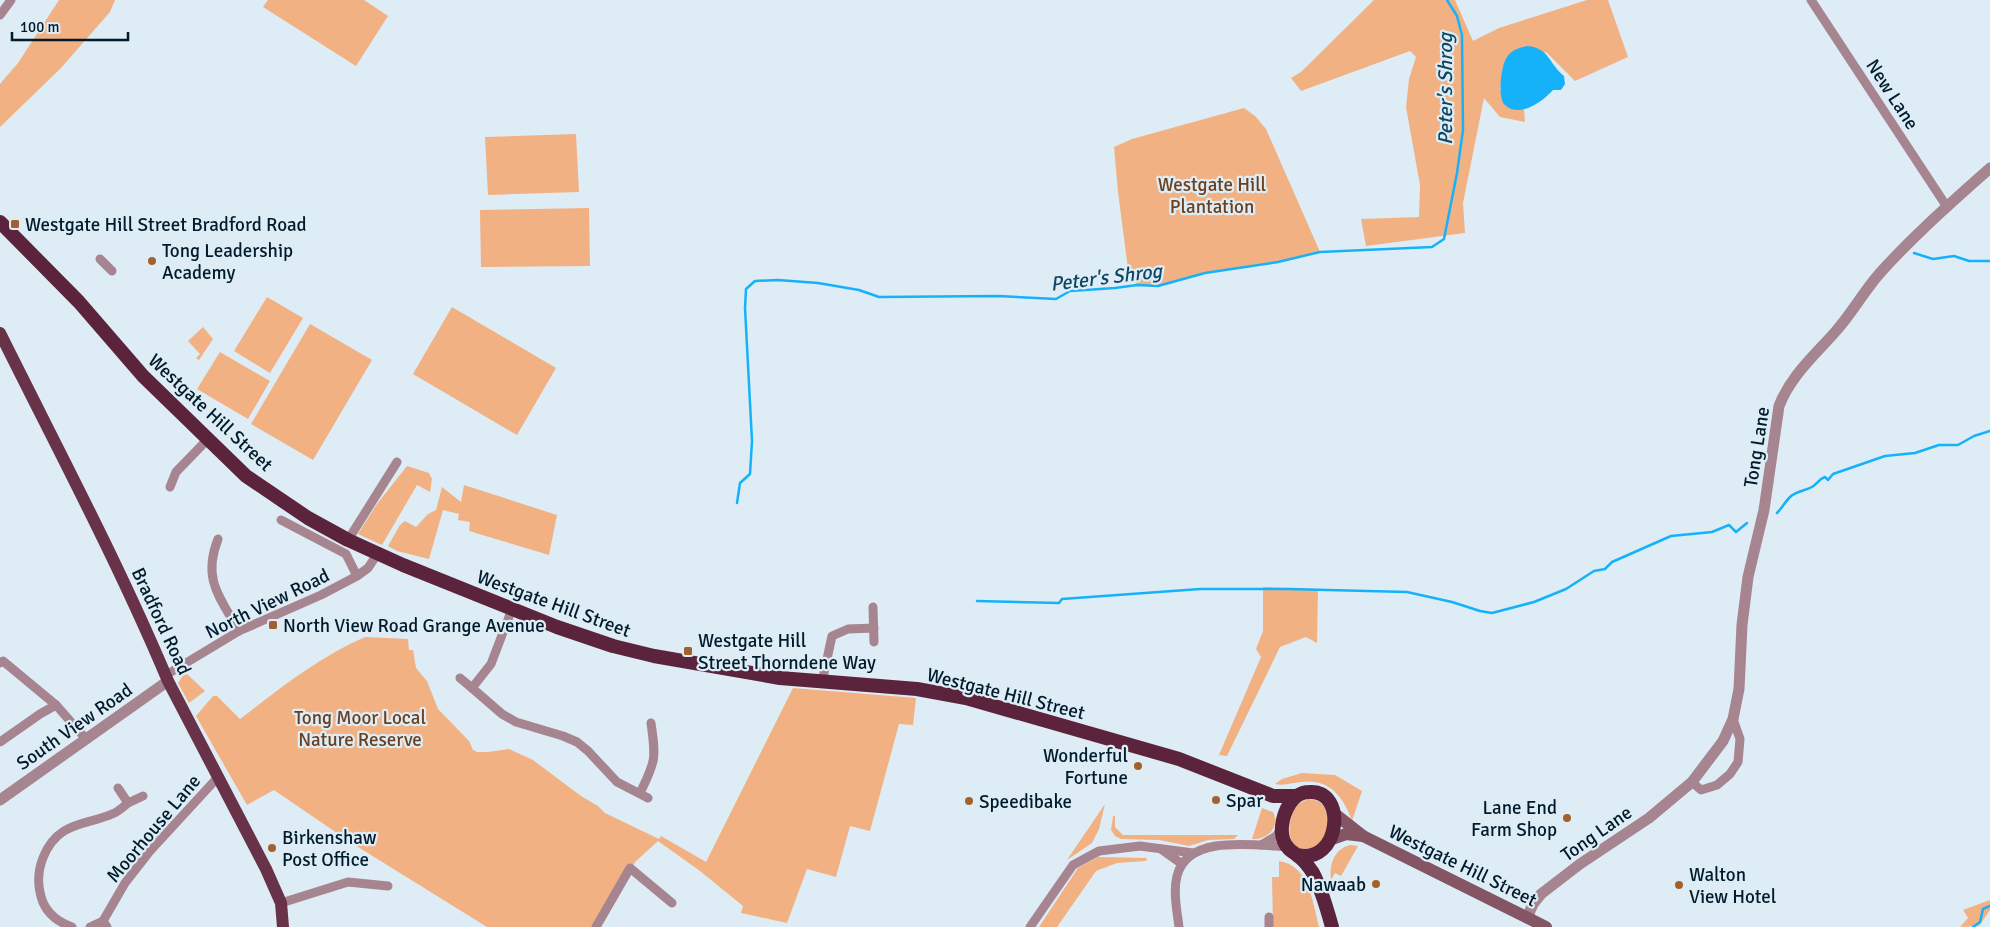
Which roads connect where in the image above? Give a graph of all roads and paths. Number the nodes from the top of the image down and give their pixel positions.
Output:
1 (11, 0) edge
2 (1811, 0) edge
3 (0, 16) edge
4 (1990, 168) edge
5 (1947, 207) junction
6 (0, 222) edge
7 (100, 259) dead end
8 (112, 271) dead end
9 (0, 332) edge
10 (208, 439) junction
11 (397, 462) dead end
12 (170, 487) dead end
13 (281, 520) dead end
14 (218, 539) dead end
15 (348, 540) junction
16 (378, 553) junction
17 (357, 576) junction
18 (873, 607) dead end
19 (512, 609) junction
20 (874, 628) junction
21 (239, 631) junction
22 (874, 642) dead end
23 (0, 663) edge
24 (167, 678) junction
25 (460, 678) dead end
26 (822, 682) junction
27 (472, 688) junction
28 (56, 705) junction
29 (1733, 719) junction
30 (651, 723) dead end
31 (86, 739) junction
32 (0, 742) edge
33 (219, 776) junction
34 (1692, 782) junction
35 (118, 788) dead end
36 (640, 793) junction
37 (143, 796) dead end
38 (1273, 796) junction
39 (1296, 796) junction
40 (648, 798) dead end
41 (0, 800) edge
42 (128, 803) junction
43 (1334, 814) junction
44 (1282, 825) junction
45 (1363, 836) junction
46 (1260, 846) junction
47 (1326, 846) junction
48 (1159, 848) junction
49 (1293, 851) junction
50 (1193, 852) junction
51 (1182, 864) junction
52 (388, 886) dead end
53 (1322, 892) junction
54 (281, 903) junction
55 (672, 903) dead end
56 (1269, 917) dead end
57 (1527, 918) junction
58 (105, 924) edge
59 (72, 927) edge
60 (90, 927) edge
61 (283, 927) edge
62 (596, 927) edge
63 (1030, 927) edge
64 (1179, 927) edge
65 (1269, 927) edge
66 (1332, 927) edge
67 (1546, 927) edge

1 - 3 street
2 - 5 street, New Lane
4 - 5 street, Tong Lane
5 - 29 street, Tong Lane
6 - 10 highway, Westgate Hill Street
7 - 8 street
9 - 24 main road, Bradford Road
10 - 12 street
10 - 15 highway, Westgate Hill Street
11 - 15 street
13 - 17 street, North View Road
14 - 21 street
15 - 16 highway, Westgate Hill Street
16 - 17 street, North View Road
16 - 19 highway, Westgate Hill Street
17 - 21 street, North View Road
18 - 20 street
19 - 26 highway, Westgate Hill Street
19 - 27 street
20 - 22 street
20 - 26 street
21 - 24 street, North View Road
23 - 28 street
24 - 31 street, South View Road
24 - 33 main road, Bradford Road
25 - 27 street
26 - 38 highway, Westgate Hill Street
27 - 36 street
28 - 31 street
28 - 32 street
29 - 34 street, Tong Lane
29 - 34 street, Tong Lane
30 - 36 street
31 - 41 street, South View Road
33 - 54 main road, Bradford Road
33 - 58 street, Moorhouse Lane
34 - 57 street, Tong Lane
35 - 42 street
36 - 40 street
37 - 42 street
38 - 39 highway, Westgate Hill Street
38 - 44 highway
39 - 43 highway
39 - 44 highway
42 - 59 street
43 - 45 main road, Westgate Hill Street
43 - 47 highway
44 - 46 street
44 - 49 highway
45 - 47 main road, Westgate Hill Street
45 - 57 main road, Westgate Hill Street
46 - 49 street
46 - 50 street
47 - 49 highway
47 - 53 highway
48 - 50 street
48 - 51 street
48 - 63 street
49 - 53 highway
50 - 51 street
51 - 64 street
52 - 54 street
53 - 66 highway
54 - 61 main road, Bradford Road
55 - 62 street
56 - 65 street
57 - 67 main road, Westgate Hill Street
58 - 60 street

